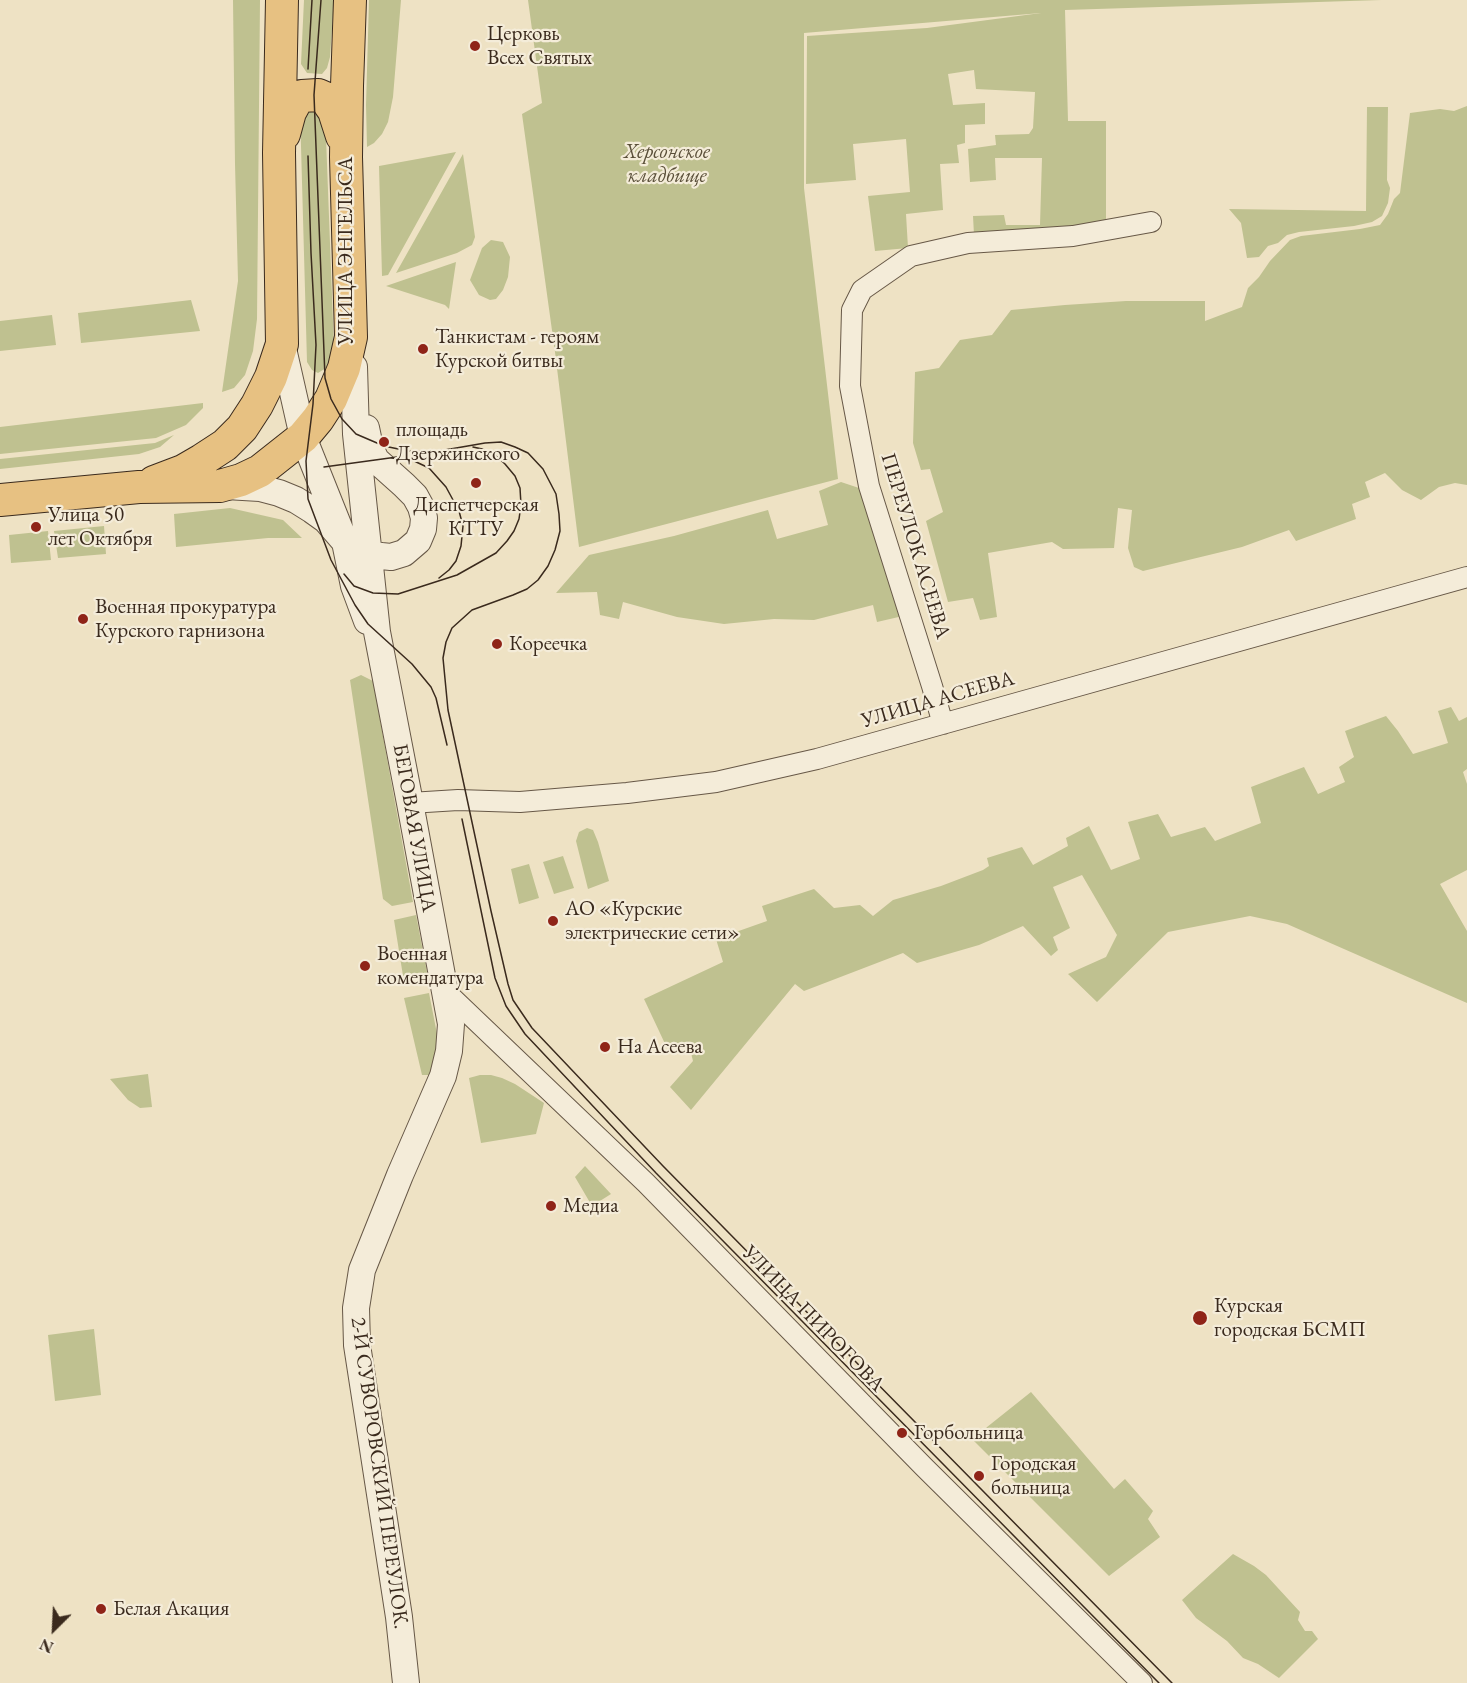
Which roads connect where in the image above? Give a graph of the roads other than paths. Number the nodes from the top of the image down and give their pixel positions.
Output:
1 (282, 12) edge
2 (350, 13) edge
3 (279, 153) junction
4 (346, 157) junction
5 (1152, 222) dead end
6 (282, 344) junction
7 (352, 352) junction
8 (303, 437) junction
9 (219, 486) junction
10 (139, 487) junction
11 (0, 500) edge
12 (345, 542) junction
13 (369, 553) junction
14 (1467, 577) edge
15 (382, 665) junction
16 (943, 724) junction
17 (410, 803) junction
18 (446, 992) junction
19 (406, 1683) edge
20 (1142, 1683) edge

1 - 2 main road
1 - 3 main road
2 - 4 main road, УЛИЦА ЭНГЕЛЬСА
3 - 4 main road
3 - 6 main road
4 - 7 main road, УЛИЦА ЭНГЕЛЬСА
5 - 16 street, ПЕРЕУЛОК АСЕЕВА
6 - 8 street
6 - 10 main road
7 - 8 main road, УЛИЦА ЭНГЕЛЬСА
7 - 13 street
7 - 13 street
8 - 9 main road, УЛИЦА ЭНГЕЛЬСА
8 - 12 street
9 - 10 main road, УЛИЦА ЭНГЕЛЬСА
9 - 12 street
10 - 11 main road
12 - 13 street
12 - 15 street
13 - 15 street
14 - 16 street, УЛИЦА АСЕЕВА
15 - 17 street, БЕГОВАЯ УЛИЦА
16 - 17 street, УЛИЦА АСЕЕВА
17 - 18 street, БЕГОВАЯ УЛИЦА
18 - 19 street, 2-Й СУВОРОВСКИЙ ПЕРЕУЛОК.
18 - 20 street, УЛИЦА ПИРОГОВА

